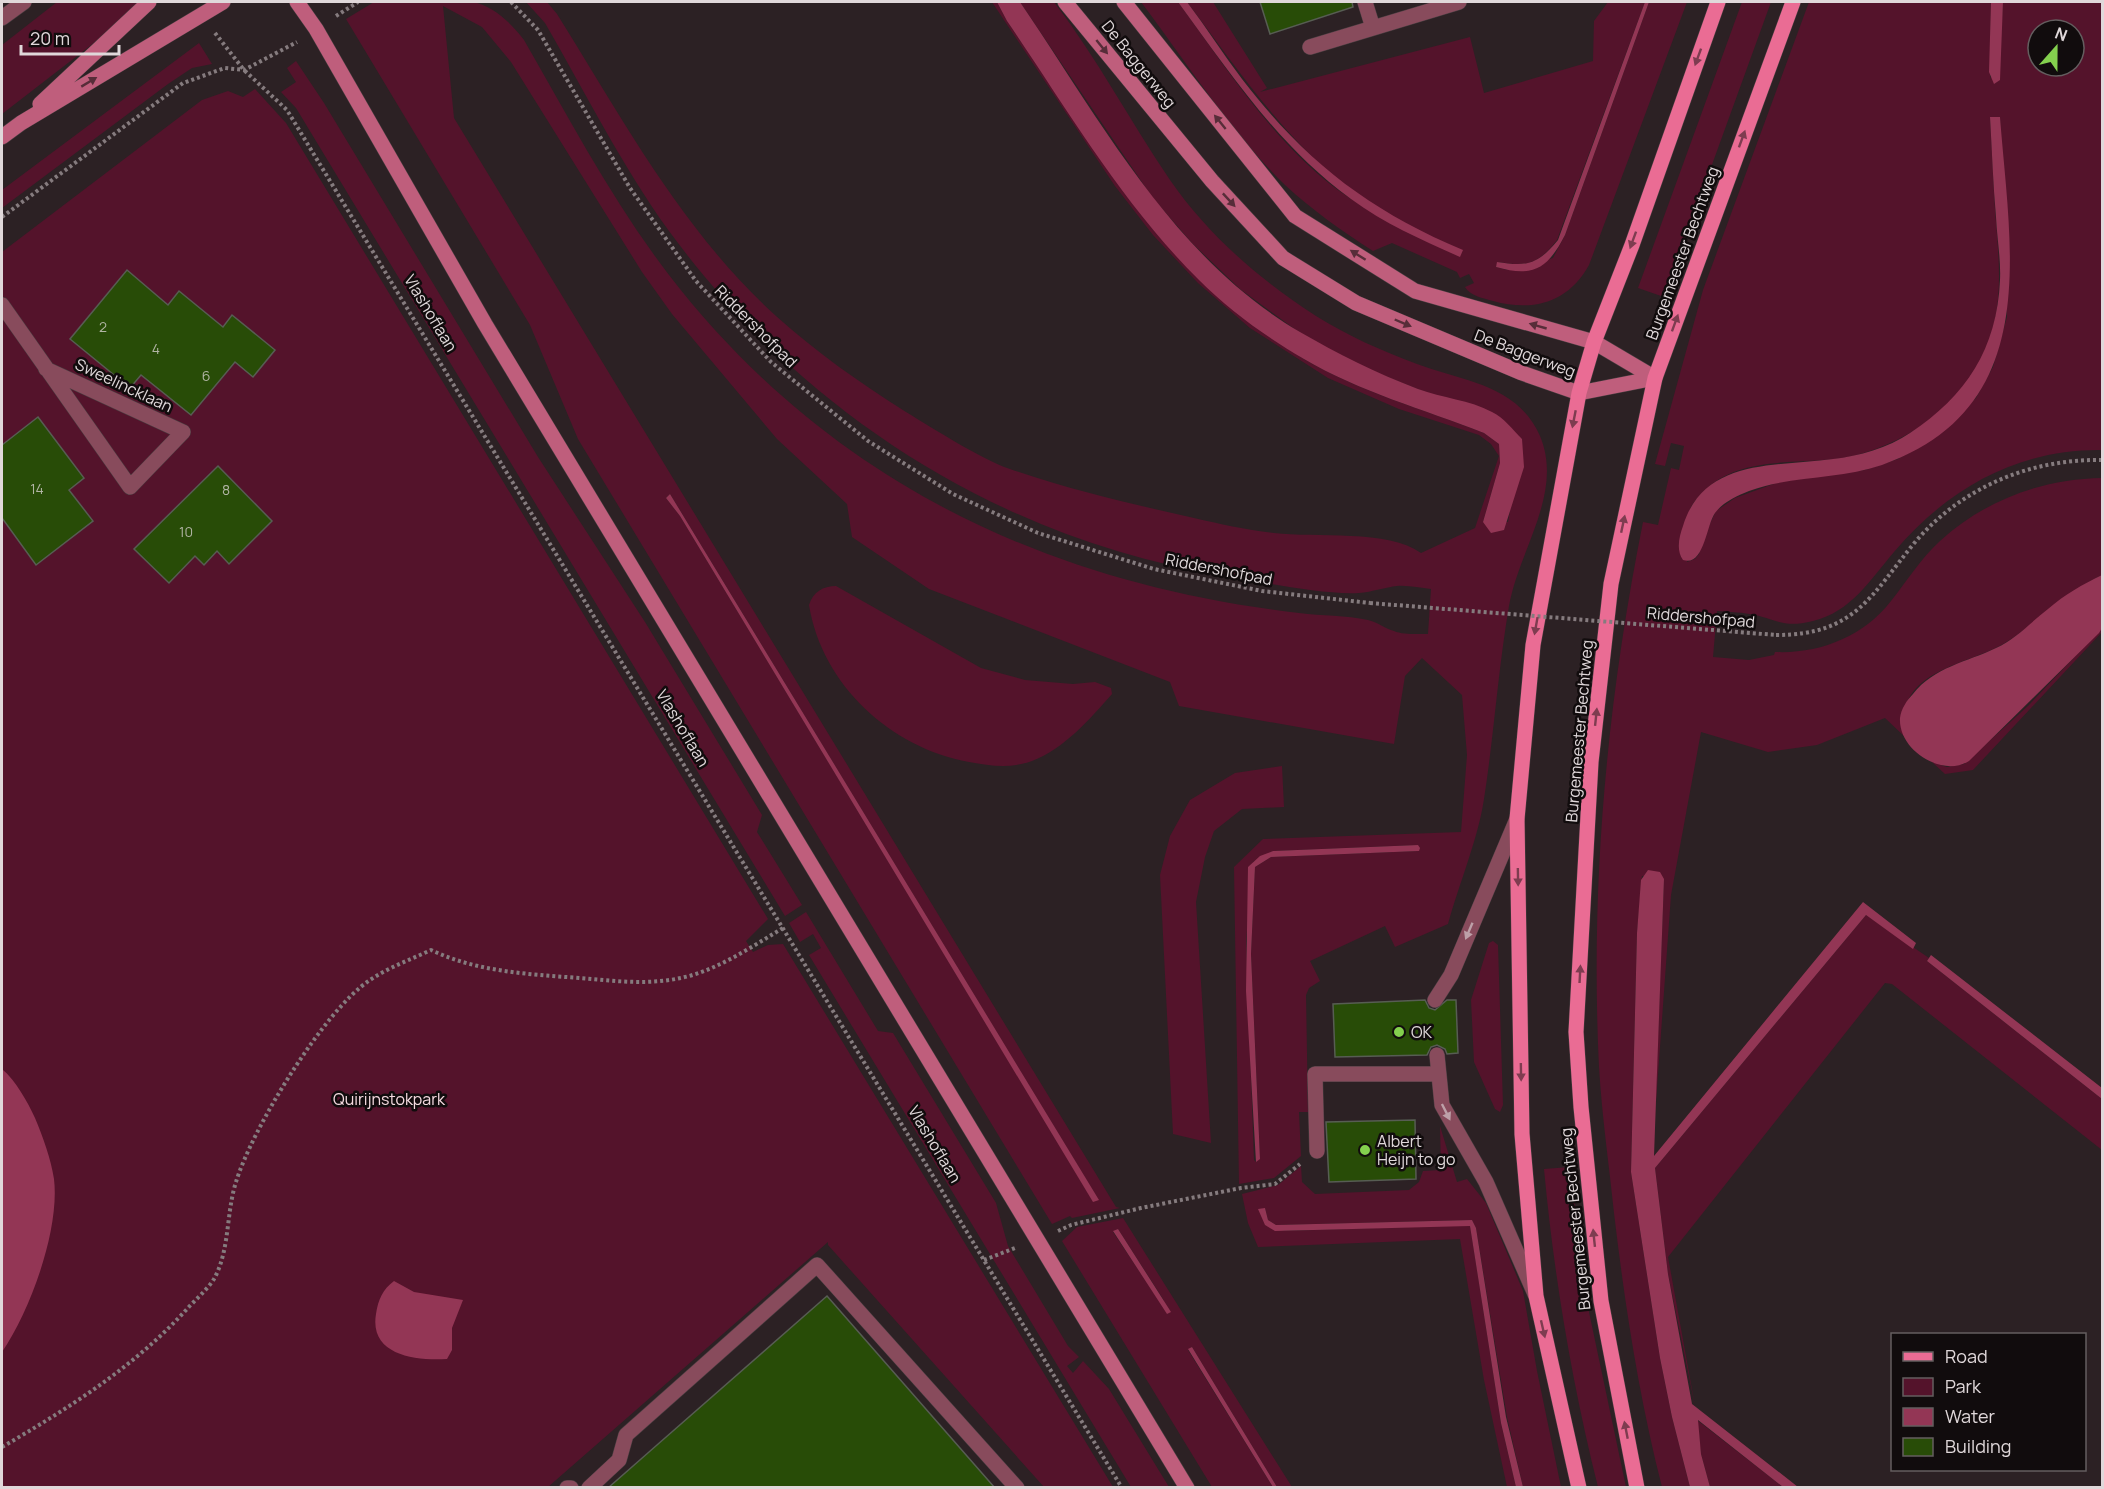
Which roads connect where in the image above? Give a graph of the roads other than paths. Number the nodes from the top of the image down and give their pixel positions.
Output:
1 (24, 2) edge
2 (149, 2) edge
3 (223, 2) edge
4 (297, 2) edge
5 (1065, 2) edge
6 (1124, 2) edge
7 (1365, 2) edge
8 (1459, 2) edge
9 (1718, 2) edge
10 (1793, 2) edge
11 (2, 18) edge
12 (1373, 28) junction
13 (1310, 47) dead end
14 (21, 123) junction
15 (2, 137) edge
16 (2, 305) edge
17 (1594, 342) junction
18 (46, 369) junction
19 (1655, 378) junction
20 (1579, 393) junction
21 (1517, 819) junction
22 (1435, 1000) dead end
23 (1437, 1055) dead end
24 (1439, 1074) junction
25 (1317, 1151) road end
26 (1536, 1296) junction
27 (589, 1488) edge
28 (1017, 1488) edge
29 (1187, 1488) edge
30 (1579, 1488) edge
31 (1637, 1488) edge

1 - 11 street
2 - 14 street
14 -> 3 street
4 - 29 street
5 -> 20 street, De Baggerweg
17 -> 6 street, De Baggerweg
7 - 12 street
8 - 12 street
9 -> 17 main road
19 -> 10 main road, Burgemeester Bechtweg
12 - 13 street
14 - 15 street
16 - 18 street, Sweelincklaan
17 - 19 street, De Baggerweg
17 - 20 main road
18 - 18 street, Sweelincklaan
19 - 20 street, De Baggerweg
31 -> 19 main road, Burgemeester Bechtweg
20 -> 21 main road
21 -> 22 street
21 -> 26 main road
23 - 24 street
24 - 25 street
24 -> 26 street
26 -> 30 main road
27 - 28 street

